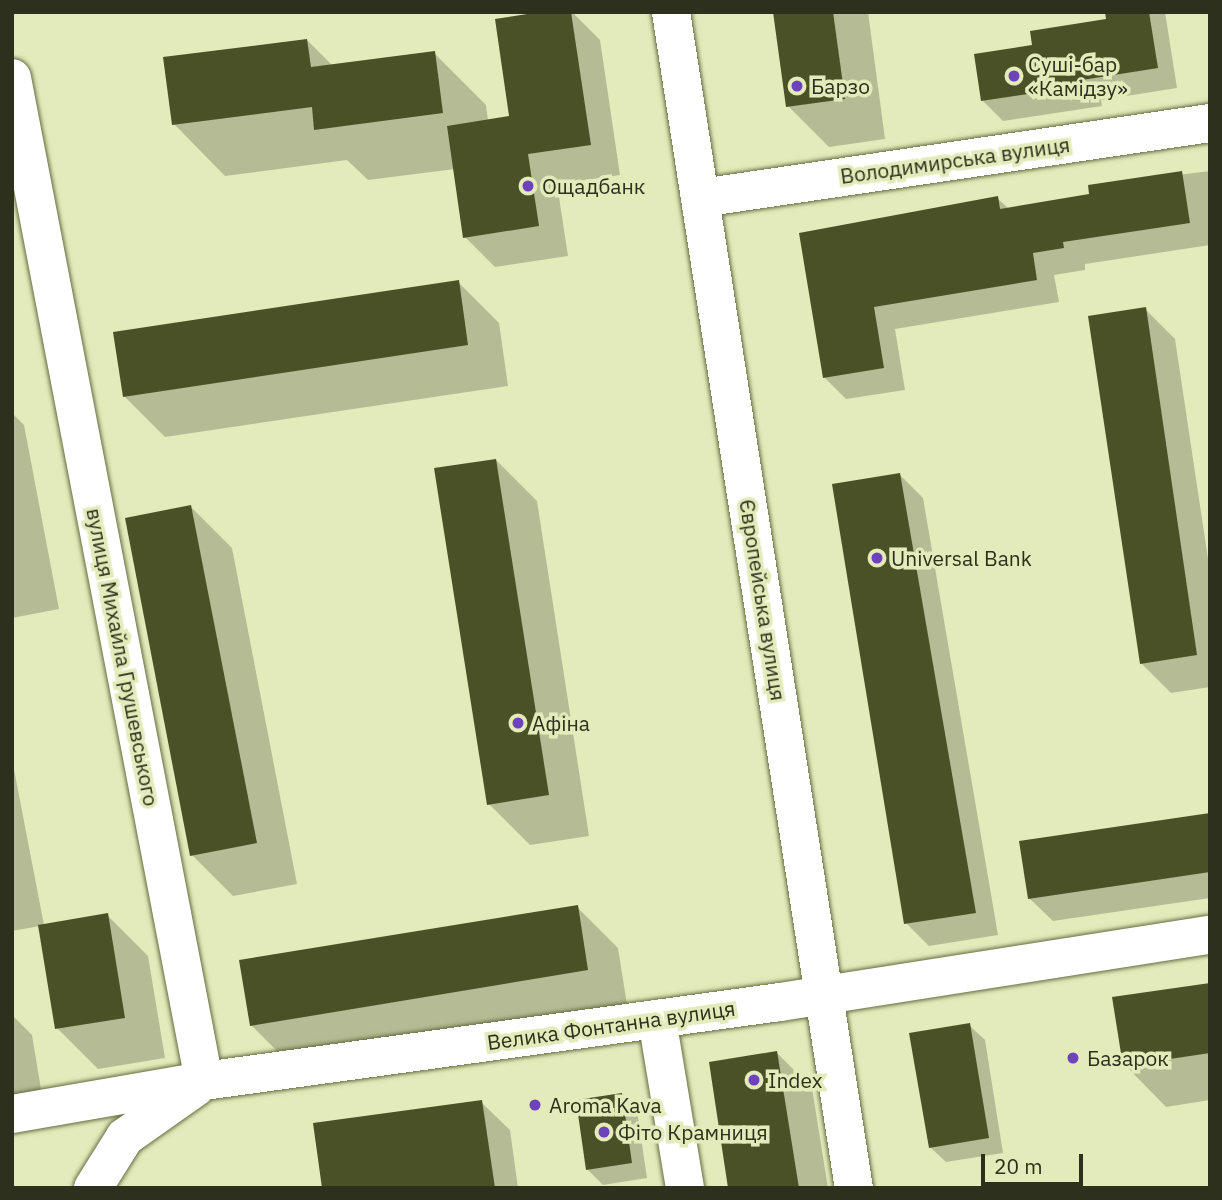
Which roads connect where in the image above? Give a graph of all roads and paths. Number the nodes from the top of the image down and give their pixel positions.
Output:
1 (671, 12) edge
2 (12, 78) edge
3 (1210, 123) edge
4 (701, 198) junction
5 (1210, 935) edge
6 (825, 995) junction
7 (657, 1019) junction
8 (204, 1081) junction
9 (12, 1114) edge
10 (93, 1188) edge
11 (685, 1188) edge
12 (854, 1188) edge

1 - 4 street, Європейська вулиця
2 - 8 street, вулиця Михайла Грушевського
3 - 4 street, Володимирська вулиця
4 - 6 street, Європейська вулиця
5 - 6 street, Велика Фонтанна вулиця
6 - 7 street, Велика Фонтанна вулиця
6 - 12 street, Європейська вулиця
7 - 8 street, Велика Фонтанна вулиця
7 - 11 street
8 - 9 street, Велика Фонтанна вулиця
8 - 10 street

